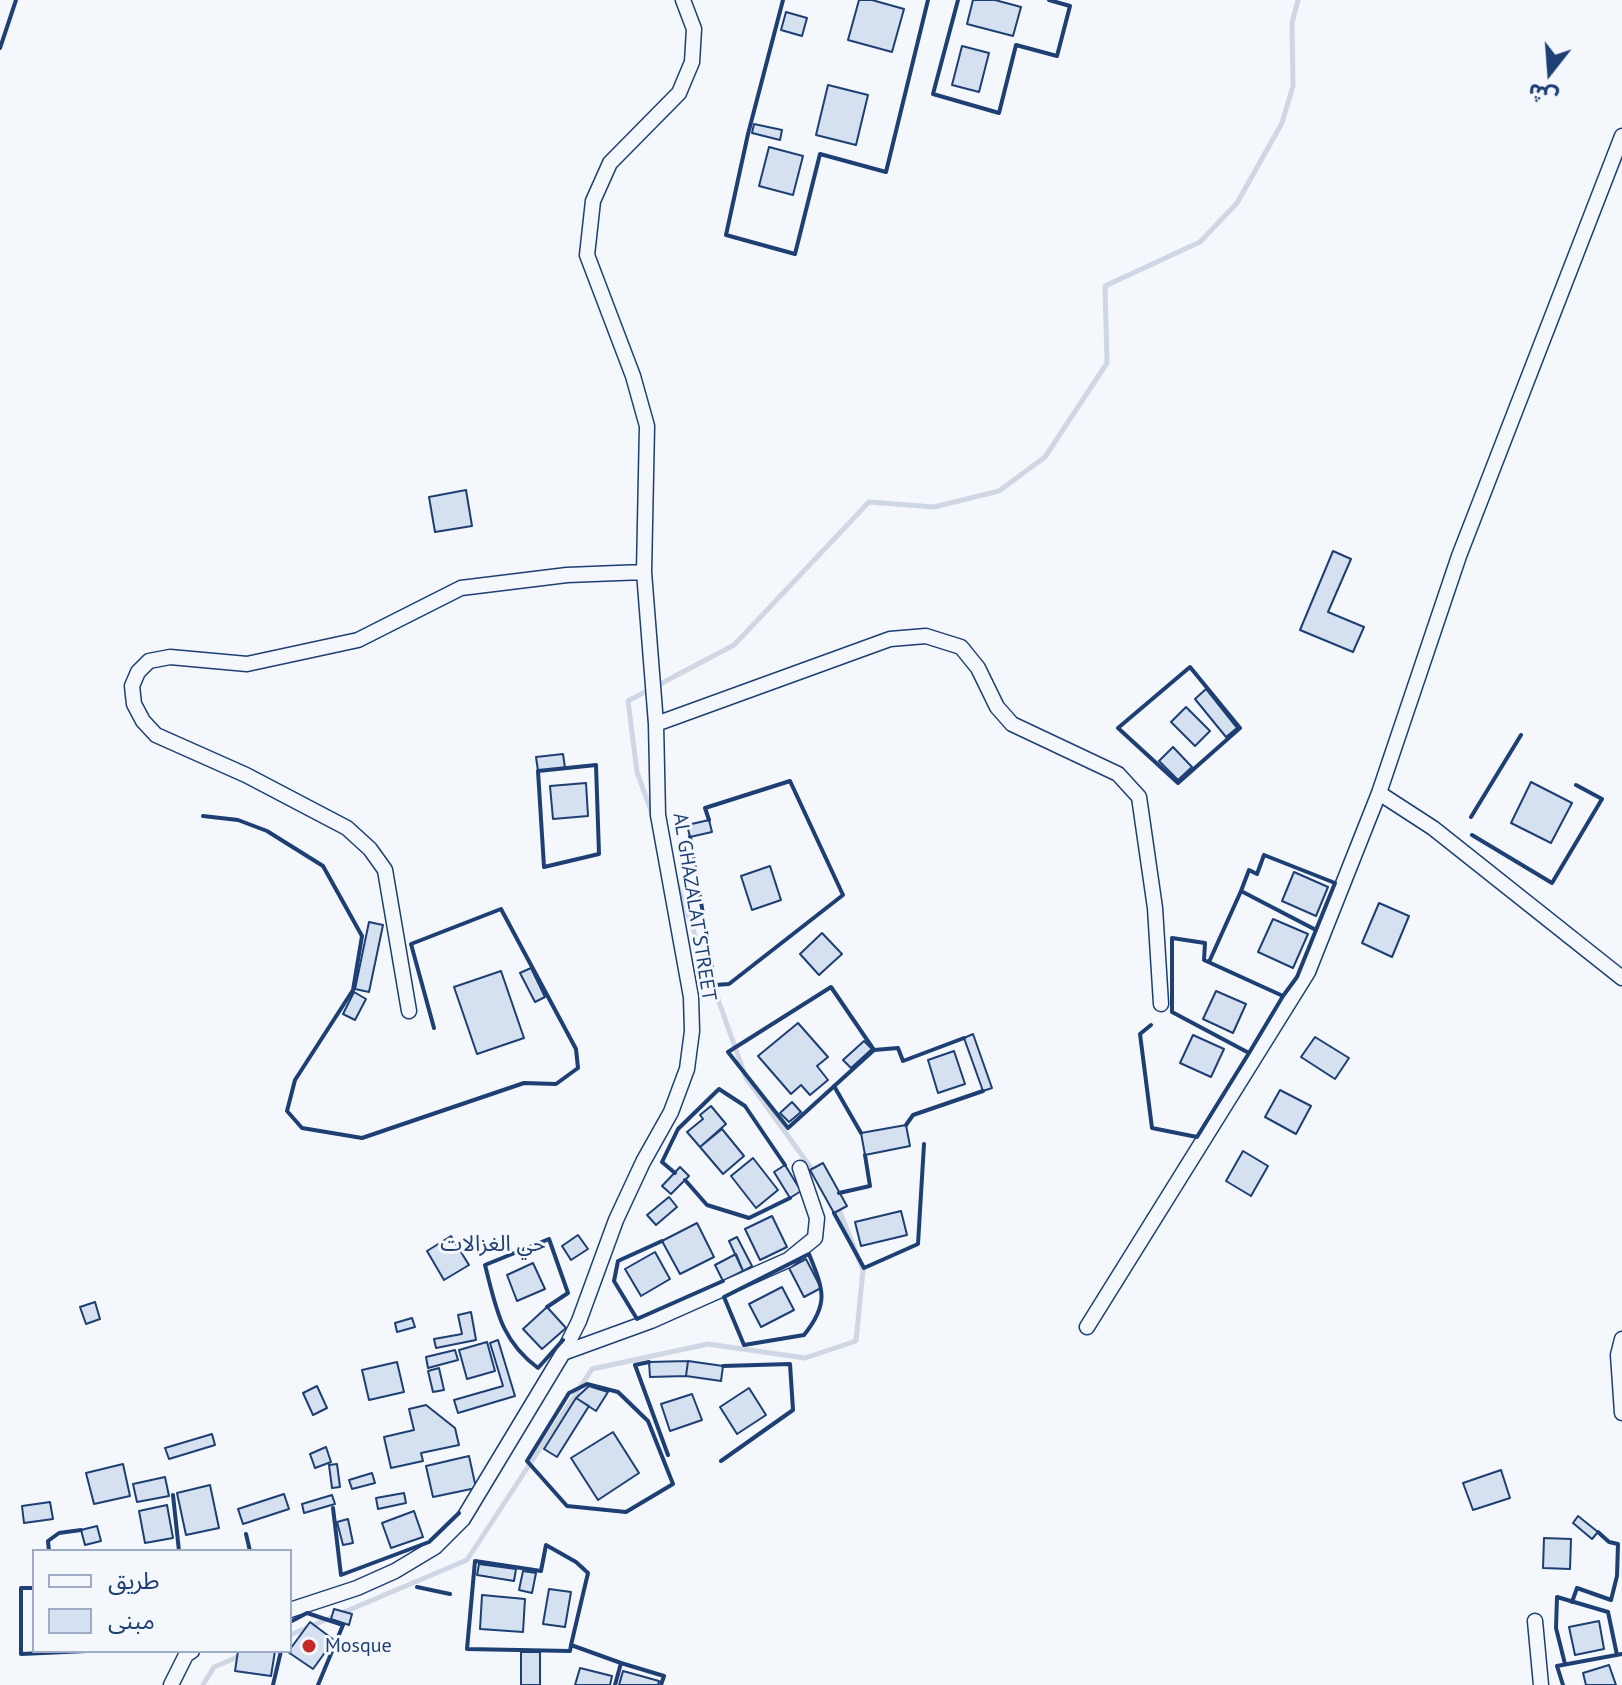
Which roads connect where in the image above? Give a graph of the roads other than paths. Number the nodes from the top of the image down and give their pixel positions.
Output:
1 (683, 0) edge
2 (1622, 136) edge
3 (644, 572) junction
4 (656, 724) junction
5 (1379, 793) junction
6 (1622, 978) edge
7 (1161, 1004) dead end
8 (409, 1011) dead end
9 (800, 1168) dead end
10 (1087, 1327) dead end
11 (1622, 1339) edge
12 (563, 1353) junction
13 (1622, 1413) edge
14 (292, 1609) edge
15 (1535, 1621) dead end
16 (189, 1653) edge
17 (171, 1685) edge
18 (1541, 1685) edge

1 - 3 street, AL GHAZALAT STREET
2 - 5 street
3 - 4 street, AL GHAZALAT STREET
3 - 8 street
4 - 7 street
4 - 12 street, AL GHAZALAT STREET
5 - 6 street
5 - 10 street
9 - 12 street
11 - 13 street
12 - 14 street, AL GHAZALAT STREET
15 - 18 street
16 - 17 street

